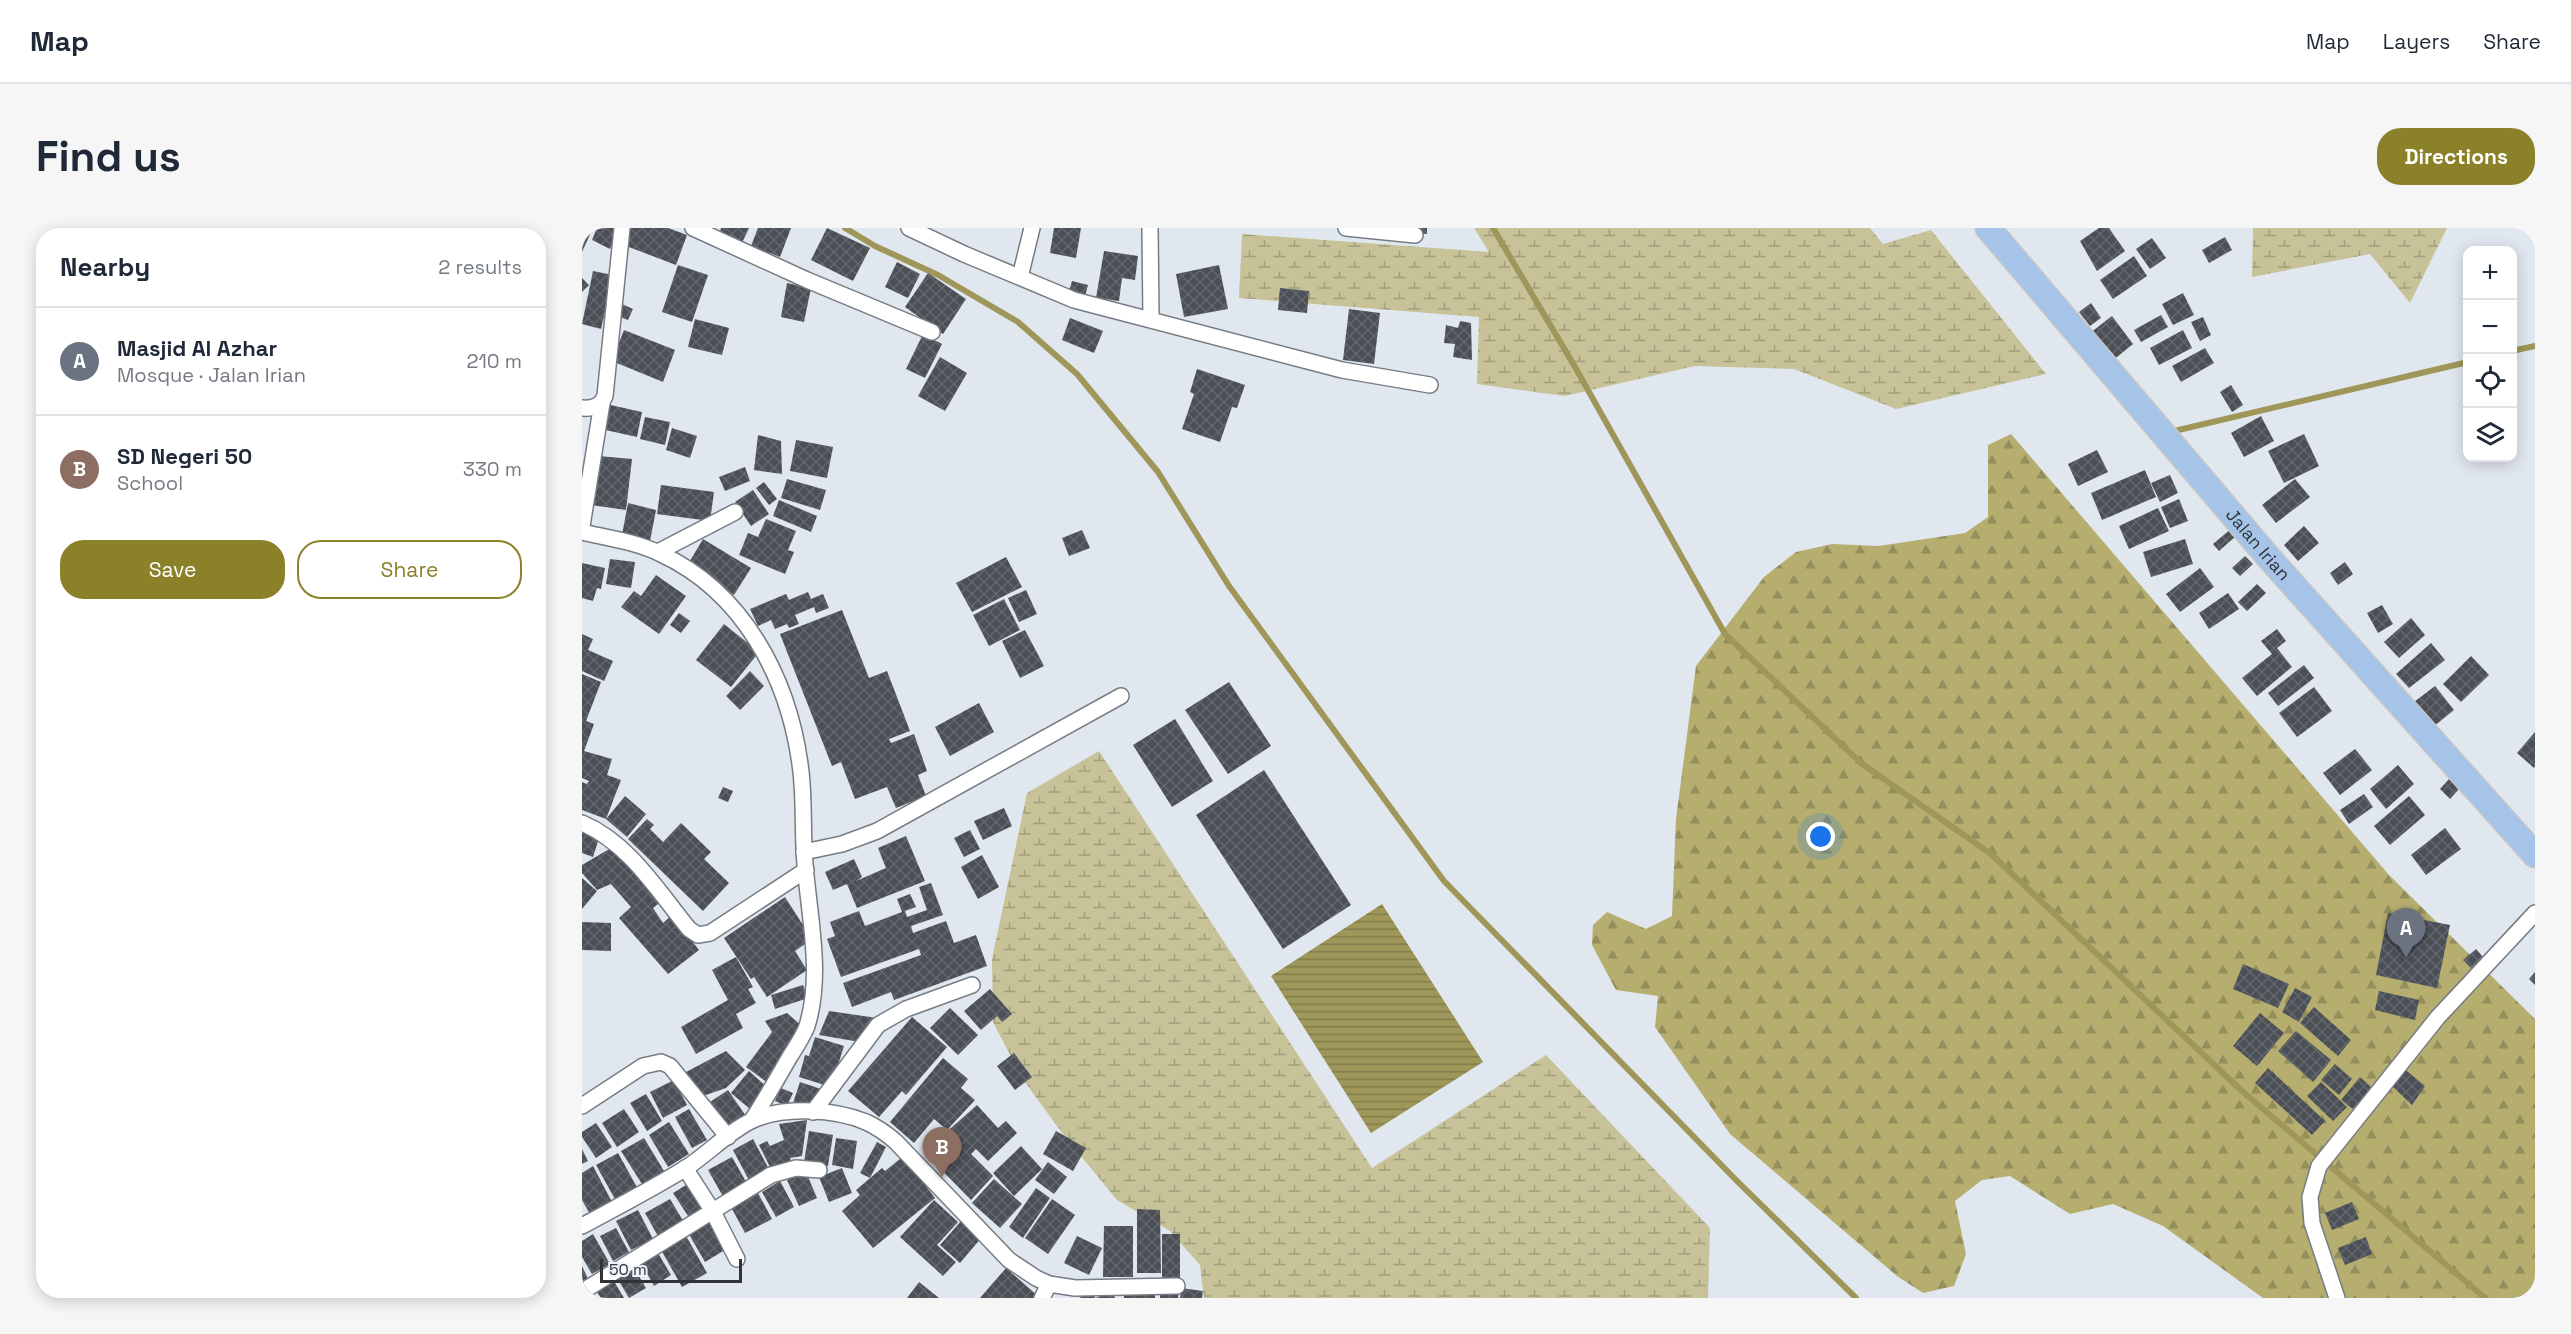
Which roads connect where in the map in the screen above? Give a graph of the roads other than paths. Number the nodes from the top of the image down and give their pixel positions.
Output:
1 (622, 228) edge
2 (693, 228) edge
3 (909, 228) edge
4 (1032, 228) edge
5 (1150, 228) edge
6 (1346, 228) edge
7 (1988, 228) edge
8 (1415, 235) dead end
9 (1020, 277) junction
10 (1151, 318) junction
11 (932, 332) dead end
12 (1431, 385) dead end
13 (602, 403) junction
14 (582, 408) edge
15 (735, 512) dead end
16 (582, 526) edge
17 (582, 532) edge
18 (658, 552) junction
19 (1121, 696) dead end
20 (582, 823) edge
21 (804, 852) junction
22 (2535, 855) edge
23 (806, 870) junction
24 (2535, 913) edge
25 (972, 985) dead end
26 (582, 1106) edge
27 (813, 1112) junction
28 (752, 1120) junction
29 (728, 1137) junction
30 (685, 1168) junction
31 (819, 1170) dead end
32 (712, 1210) junction
33 (582, 1226) edge
34 (736, 1259) dead end
35 (1049, 1284) junction
36 (1176, 1286) dead end
37 (588, 1288) dead end
38 (1042, 1298) edge
39 (2337, 1298) edge

1 - 13 street
2 - 11 street
3 - 9 street
4 - 9 street
5 - 10 street
6 - 8 street
7 - 22 main road, Jalan Irian
9 - 10 street
10 - 12 street
13 - 14 street
13 - 16 street
15 - 18 street
17 - 18 street
18 - 21 street
19 - 21 street
20 - 23 street
21 - 23 street
23 - 28 street
24 - 39 street
25 - 27 street
26 - 29 street
27 - 28 street
27 - 35 street
28 - 29 street
29 - 30 street
30 - 32 street
30 - 33 street
31 - 32 street
32 - 34 street
32 - 37 street
35 - 36 street
35 - 38 street

